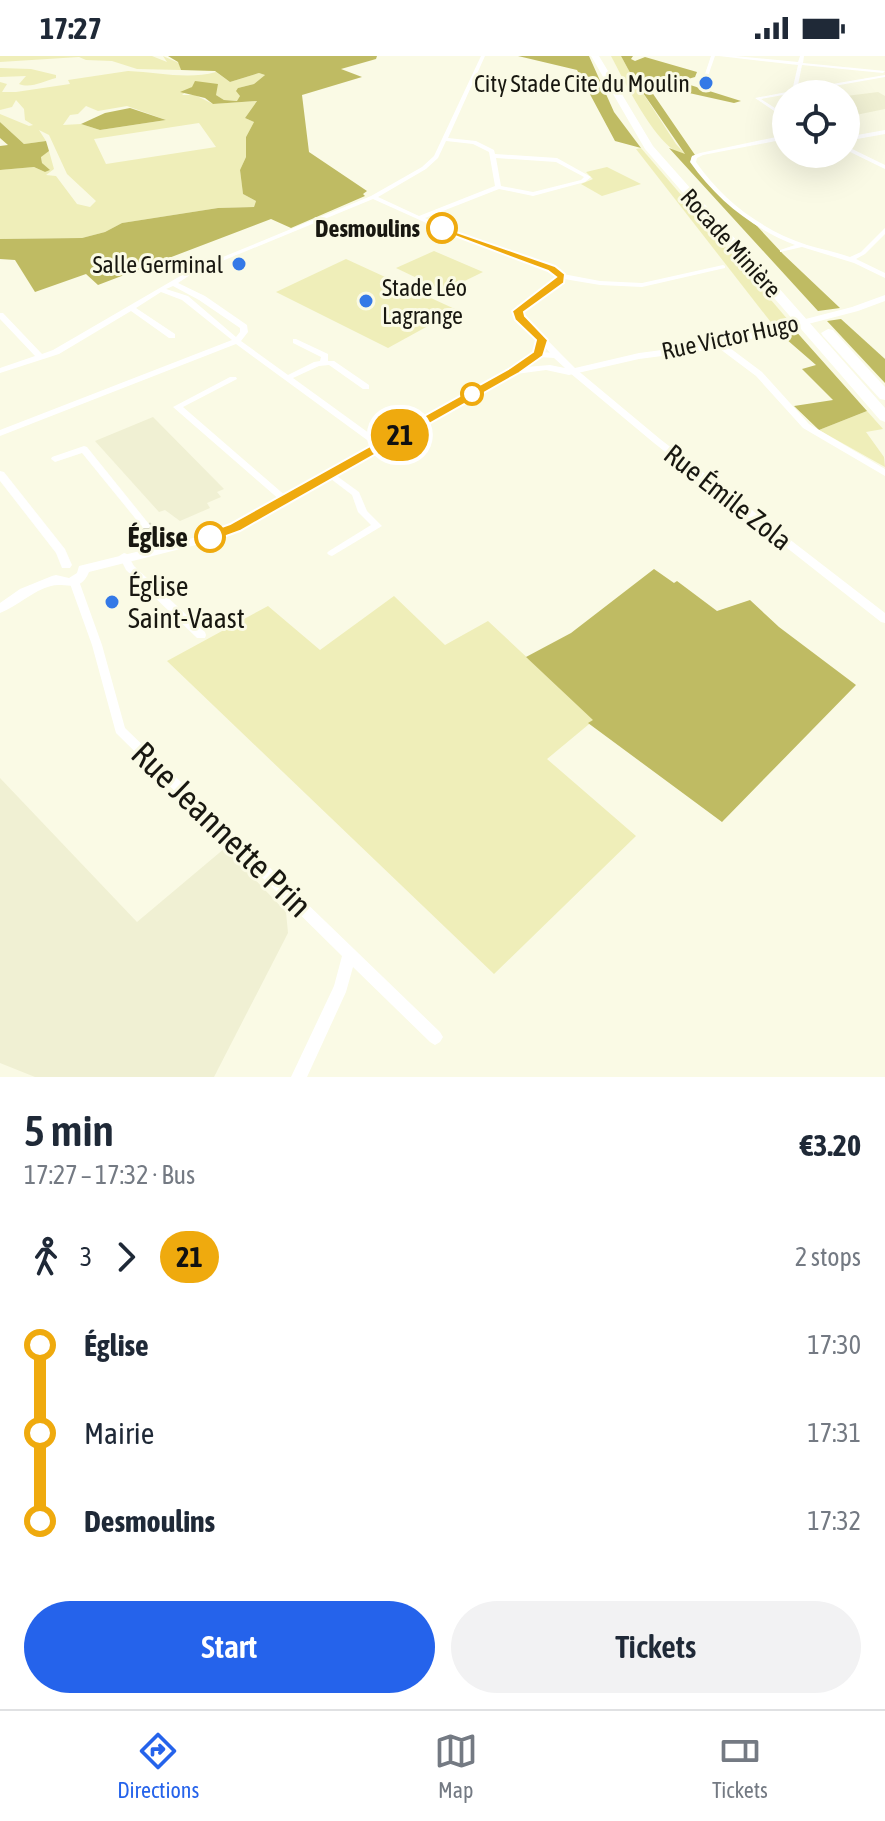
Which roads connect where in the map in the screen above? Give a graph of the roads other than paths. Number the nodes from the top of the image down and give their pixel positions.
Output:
1 (483, 56) edge
2 (595, 56) edge
3 (605, 56) edge
4 (713, 56) edge
5 (721, 56) edge
6 (802, 56) edge
7 (801, 64) junction
8 (885, 74) edge
9 (706, 76) dead end
10 (797, 80) edge
11 (853, 80) edge
12 (772, 96) edge
13 (772, 109) edge
14 (885, 132) edge
15 (860, 136) edge
16 (444, 139) junction
17 (772, 140) edge
18 (860, 155) edge
19 (494, 156) junction
20 (885, 167) edge
21 (498, 187) junction
22 (373, 197) junction
23 (419, 218) junction
24 (885, 230) edge
25 (801, 245) junction
26 (782, 251) dead end
27 (849, 260) junction
28 (723, 267) dead end
29 (561, 276) junction
30 (885, 276) edge
31 (173, 283) junction
32 (161, 290) junction
33 (885, 298) edge
34 (132, 308) junction
35 (800, 312) junction
36 (0, 315) edge
37 (816, 329) junction
38 (172, 336) dead end
39 (542, 340) junction
40 (237, 341) junction
41 (296, 341) dead end
42 (719, 344) junction
43 (535, 356) junction
44 (40, 357) junction
45 (559, 359) junction
46 (324, 362) junction
47 (546, 368) junction
48 (0, 371) edge
49 (514, 371) junction
50 (573, 371) junction
51 (288, 378) junction
52 (233, 379) dead end
53 (366, 387) dead end
54 (885, 396) edge
55 (885, 417) edge
56 (0, 433) edge
57 (381, 446) junction
58 (55, 459) dead end
59 (885, 473) edge
60 (0, 474) edge
61 (330, 474) junction
62 (284, 499) junction
63 (146, 526) tunnel mouth
64 (332, 553) dead end
65 (124, 556) junction
66 (66, 565) junction
67 (83, 569) junction
68 (56, 579) junction
69 (74, 581) junction
70 (0, 609) edge
71 (885, 619) edge
72 (201, 635) dead end
73 (350, 953) junction
74 (435, 1037) dead end
75 (299, 1077) edge

1 - 16 street
2 - 35 highway, Rocade Minière
3 - 35 highway, Rocade Minière
4 - 9 street
5 - 7 street
6 - 7 street
7 - 8 street
7 - 10 street
8 - 11 street
12 - 13 street
14 - 15 street
16 - 19 street
16 - 22 street
17 - 25 street
18 - 20 street
19 - 21 street
19 - 21 street
21 - 23 street
22 - 23 street
22 - 31 street
23 - 29 street
24 - 27 street
25 - 26 street
25 - 27 street
27 - 30 street
28 - 29 street
29 - 39 street
31 - 32 street
31 - 40 street
32 - 34 street
32 - 40 street
33 - 42 street, Rue Victor Hugo
34 - 38 street
34 - 44 street
35 - 37 highway, Rocade Minière
36 - 44 street
37 - 54 highway, Rocade Minière
37 - 55 highway, Rocade Minière
39 - 43 street
39 - 45 street
40 - 51 street
40 - 56 street
41 - 46 street
42 - 50 street, Rue Victor Hugo
42 - 59 street
43 - 45 street
43 - 47 street
43 - 49 street
44 - 48 street
45 - 47 street
45 - 50 street
46 - 51 street
46 - 53 street
47 - 49 street
47 - 50 street, Rue Victor Hugo
49 - 57 street
50 - 71 street, Rue Émile Zola
51 - 57 street
52 - 62 street
57 - 61 street
58 - 63 street
60 - 66 street
61 - 62 street
61 - 64 street
62 - 65 street
65 - 67 street
65 - 72 street
66 - 67 street
66 - 68 street
67 - 69 street
68 - 69 street
68 - 70 street
69 - 73 street, Rue Jeannette Prin
73 - 74 street, Rue Jeannette Prin
73 - 75 street

